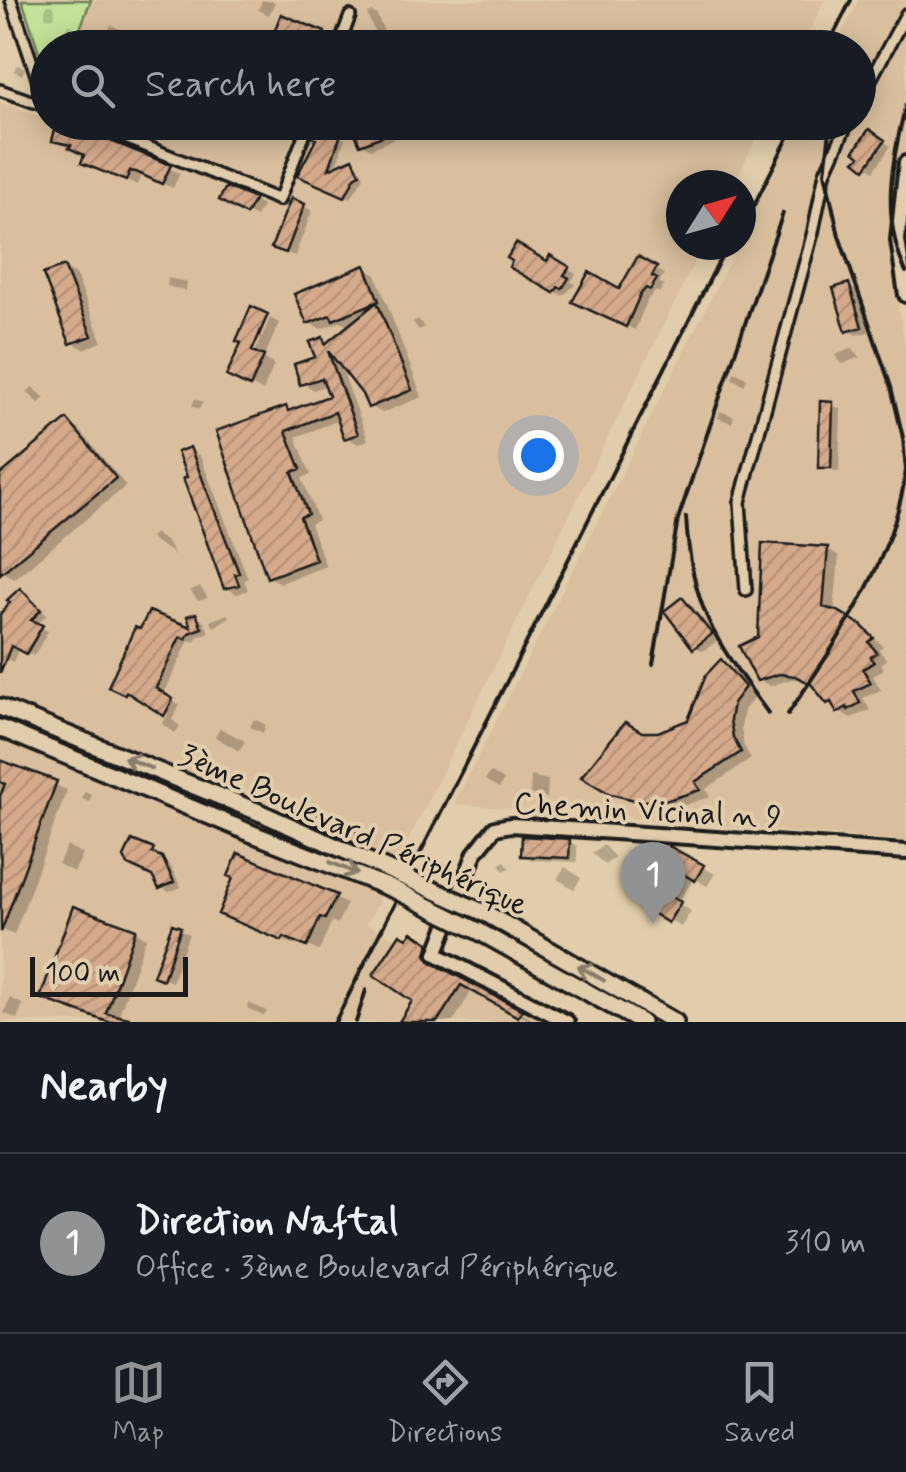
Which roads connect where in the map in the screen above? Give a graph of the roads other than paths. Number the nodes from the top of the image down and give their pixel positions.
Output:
1 (10, 0) edge
2 (906, 14) edge
3 (350, 16) dead end
4 (345, 30) edge
5 (30, 58) edge
6 (876, 70) edge
7 (0, 90) edge
8 (30, 101) edge
9 (131, 140) edge
10 (302, 140) edge
11 (840, 140) edge
12 (906, 163) edge
13 (906, 295) edge
14 (746, 590) dead end
15 (0, 706) edge
16 (0, 728) edge
17 (904, 856) edge
18 (567, 1022) edge
19 (640, 1022) edge
20 (676, 1022) edge

1 - 5 street
2 - 6 street
3 - 4 street
7 - 8 street
9 - 10 street
11 - 14 street
12 - 13 street
20 -> 15 highway, 3ème Boulevard Périphérique, bridge
16 -> 19 highway, 3ème Boulevard Périphérique, bridge
17 - 18 street, Chemin Vicinal n 9

